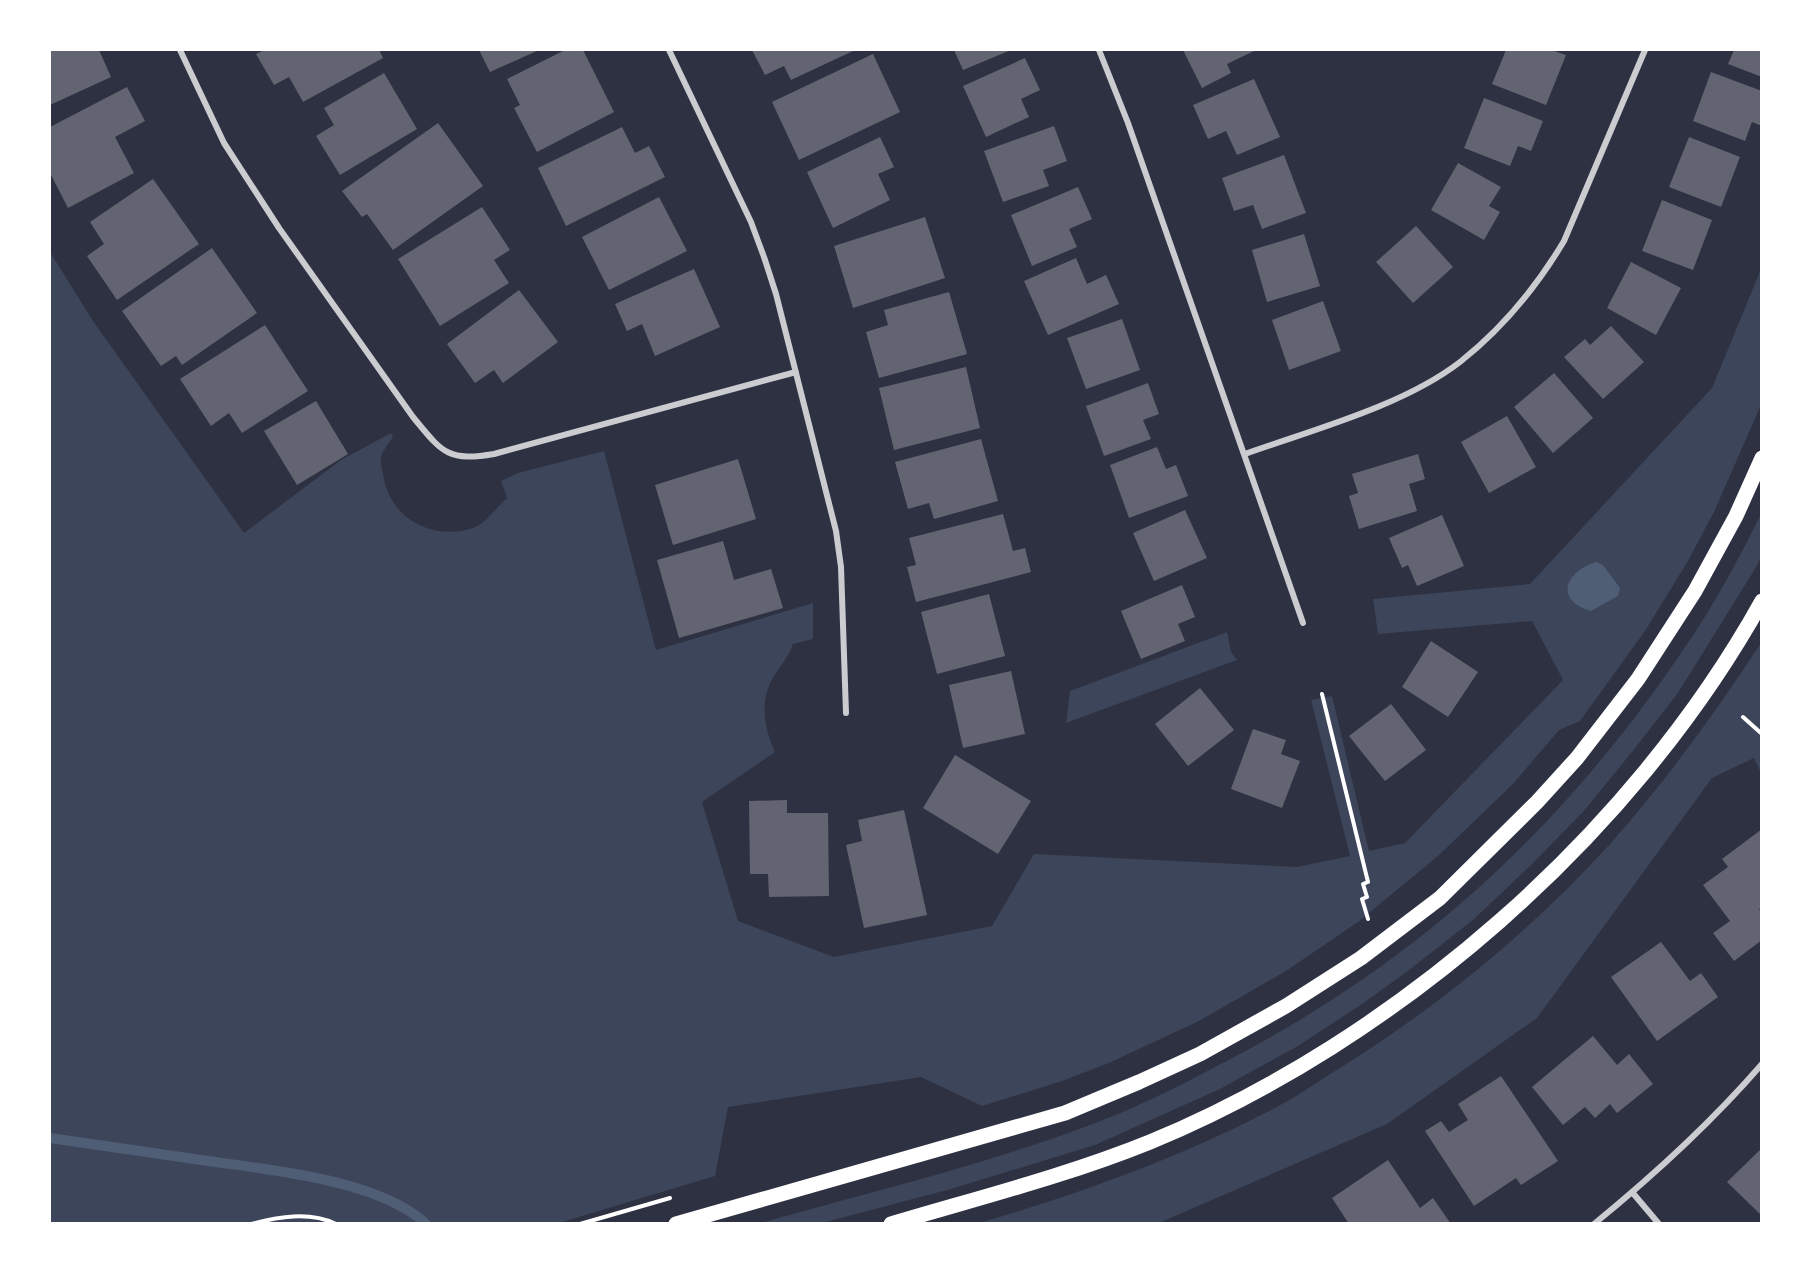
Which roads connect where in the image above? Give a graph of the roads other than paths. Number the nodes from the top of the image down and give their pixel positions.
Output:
1 (180, 50) edge
2 (669, 50) edge
3 (1099, 50) edge
4 (1645, 50) edge
5 (796, 372) junction
6 (1245, 454) junction
7 (1761, 458) edge
8 (1761, 601) edge
9 (1303, 623) dead end
10 (846, 714) dead end
11 (1761, 1064) edge
12 (1632, 1192) junction
13 (676, 1224) edge
14 (891, 1224) edge
15 (1594, 1224) edge
16 (1659, 1224) edge

1 - 5 street
2 - 5 street
3 - 6 street
4 - 6 street
5 - 10 street
6 - 9 street
7 - 13 main road
8 - 14 main road
11 - 12 street
12 - 15 street
12 - 16 street

